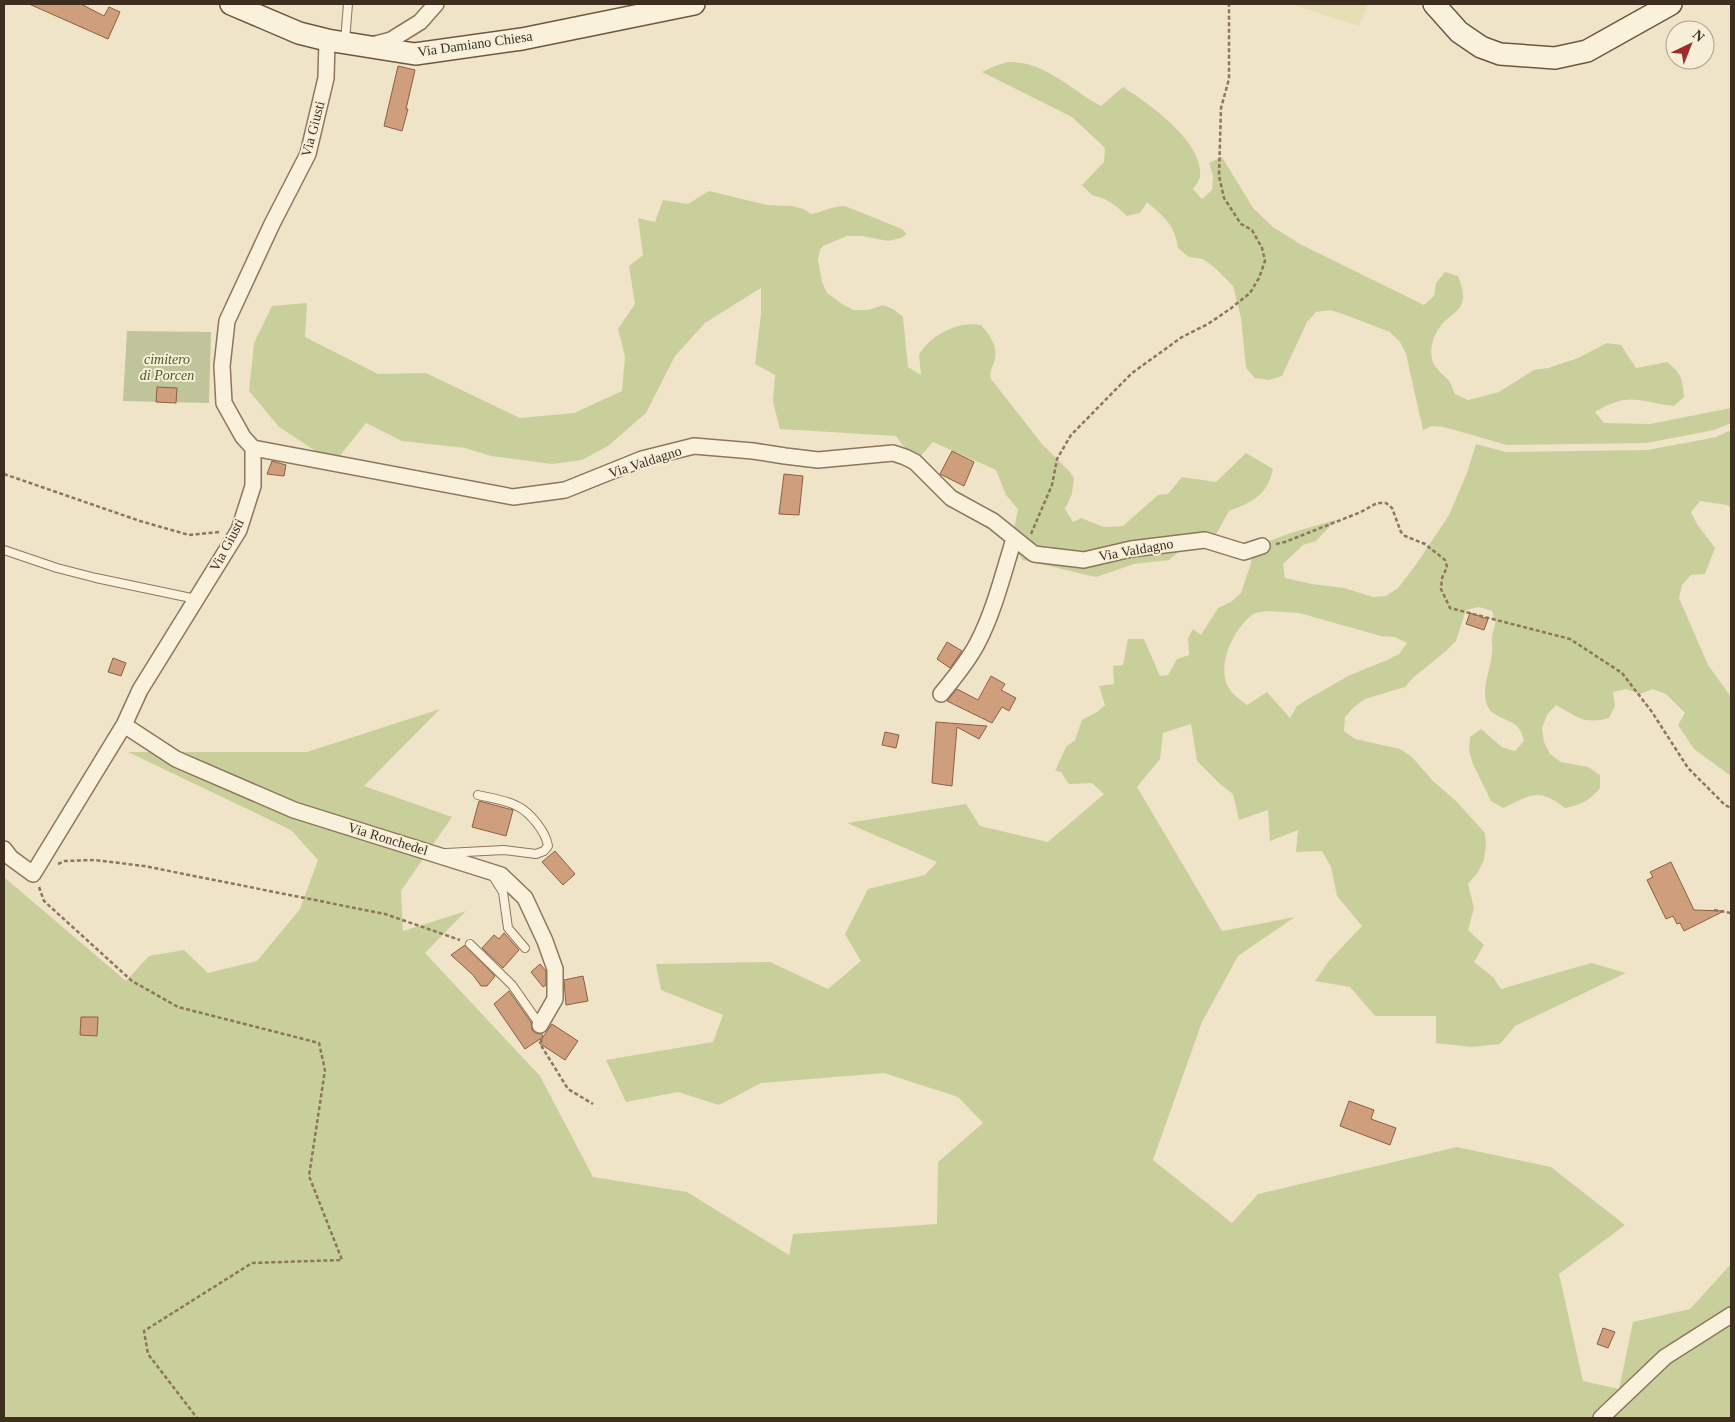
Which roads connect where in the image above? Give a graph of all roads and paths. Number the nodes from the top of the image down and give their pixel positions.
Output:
1 (231, 4) edge
2 (348, 4) edge
3 (436, 4) edge
4 (694, 4) edge
5 (1229, 4) edge
6 (1434, 4) edge
7 (1671, 4) edge
8 (336, 41) junction
9 (368, 47) junction
10 (252, 448) junction
11 (4, 474) edge
12 (239, 530) junction
13 (1014, 539) junction
14 (1262, 546) joint
15 (4, 550) edge
16 (1030, 551) junction
17 (196, 599) junction
18 (941, 694) dead end
19 (124, 725) junction
20 (478, 795) dead end
21 (1731, 808) edge
22 (4, 849) edge
23 (434, 854) junction
24 (490, 871) junction
25 (33, 874) junction
26 (1714, 910) dead end
27 (1731, 913) edge
28 (470, 944) joint
29 (525, 948) dead end
30 (540, 1025) junction
31 (593, 1104) dead end
32 (1731, 1315) edge
33 (197, 1418) edge
34 (1601, 1418) edge

1 - 8 street, Via Damiano Chiesa
2 - 8 lane
3 - 9 street
4 - 9 street, Via Damiano Chiesa
5 - 16 path
6 - 7 street
8 - 9 street, Via Damiano Chiesa
8 - 10 street, Via Giusti
10 - 12 street, Via Giusti
10 - 13 street, Via Valdagno
11 - 12 path
12 - 17 street, Via Giusti
13 - 16 street, Via Valdagno
13 - 18 street
14 - 16 street, Via Valdagno
14 - 21 path
15 - 17 lane
17 - 19 street, Via Giusti
19 - 23 street, Via Ronchedel
19 - 25 street, Via Giusti
20 - 23 lane
22 - 25 street
23 - 24 street, Via Ronchedel
24 - 29 lane
24 - 30 street, Via Ronchedel
25 - 28 path
25 - 33 path
26 - 27 path
28 - 30 lane
30 - 31 path
32 - 34 street

